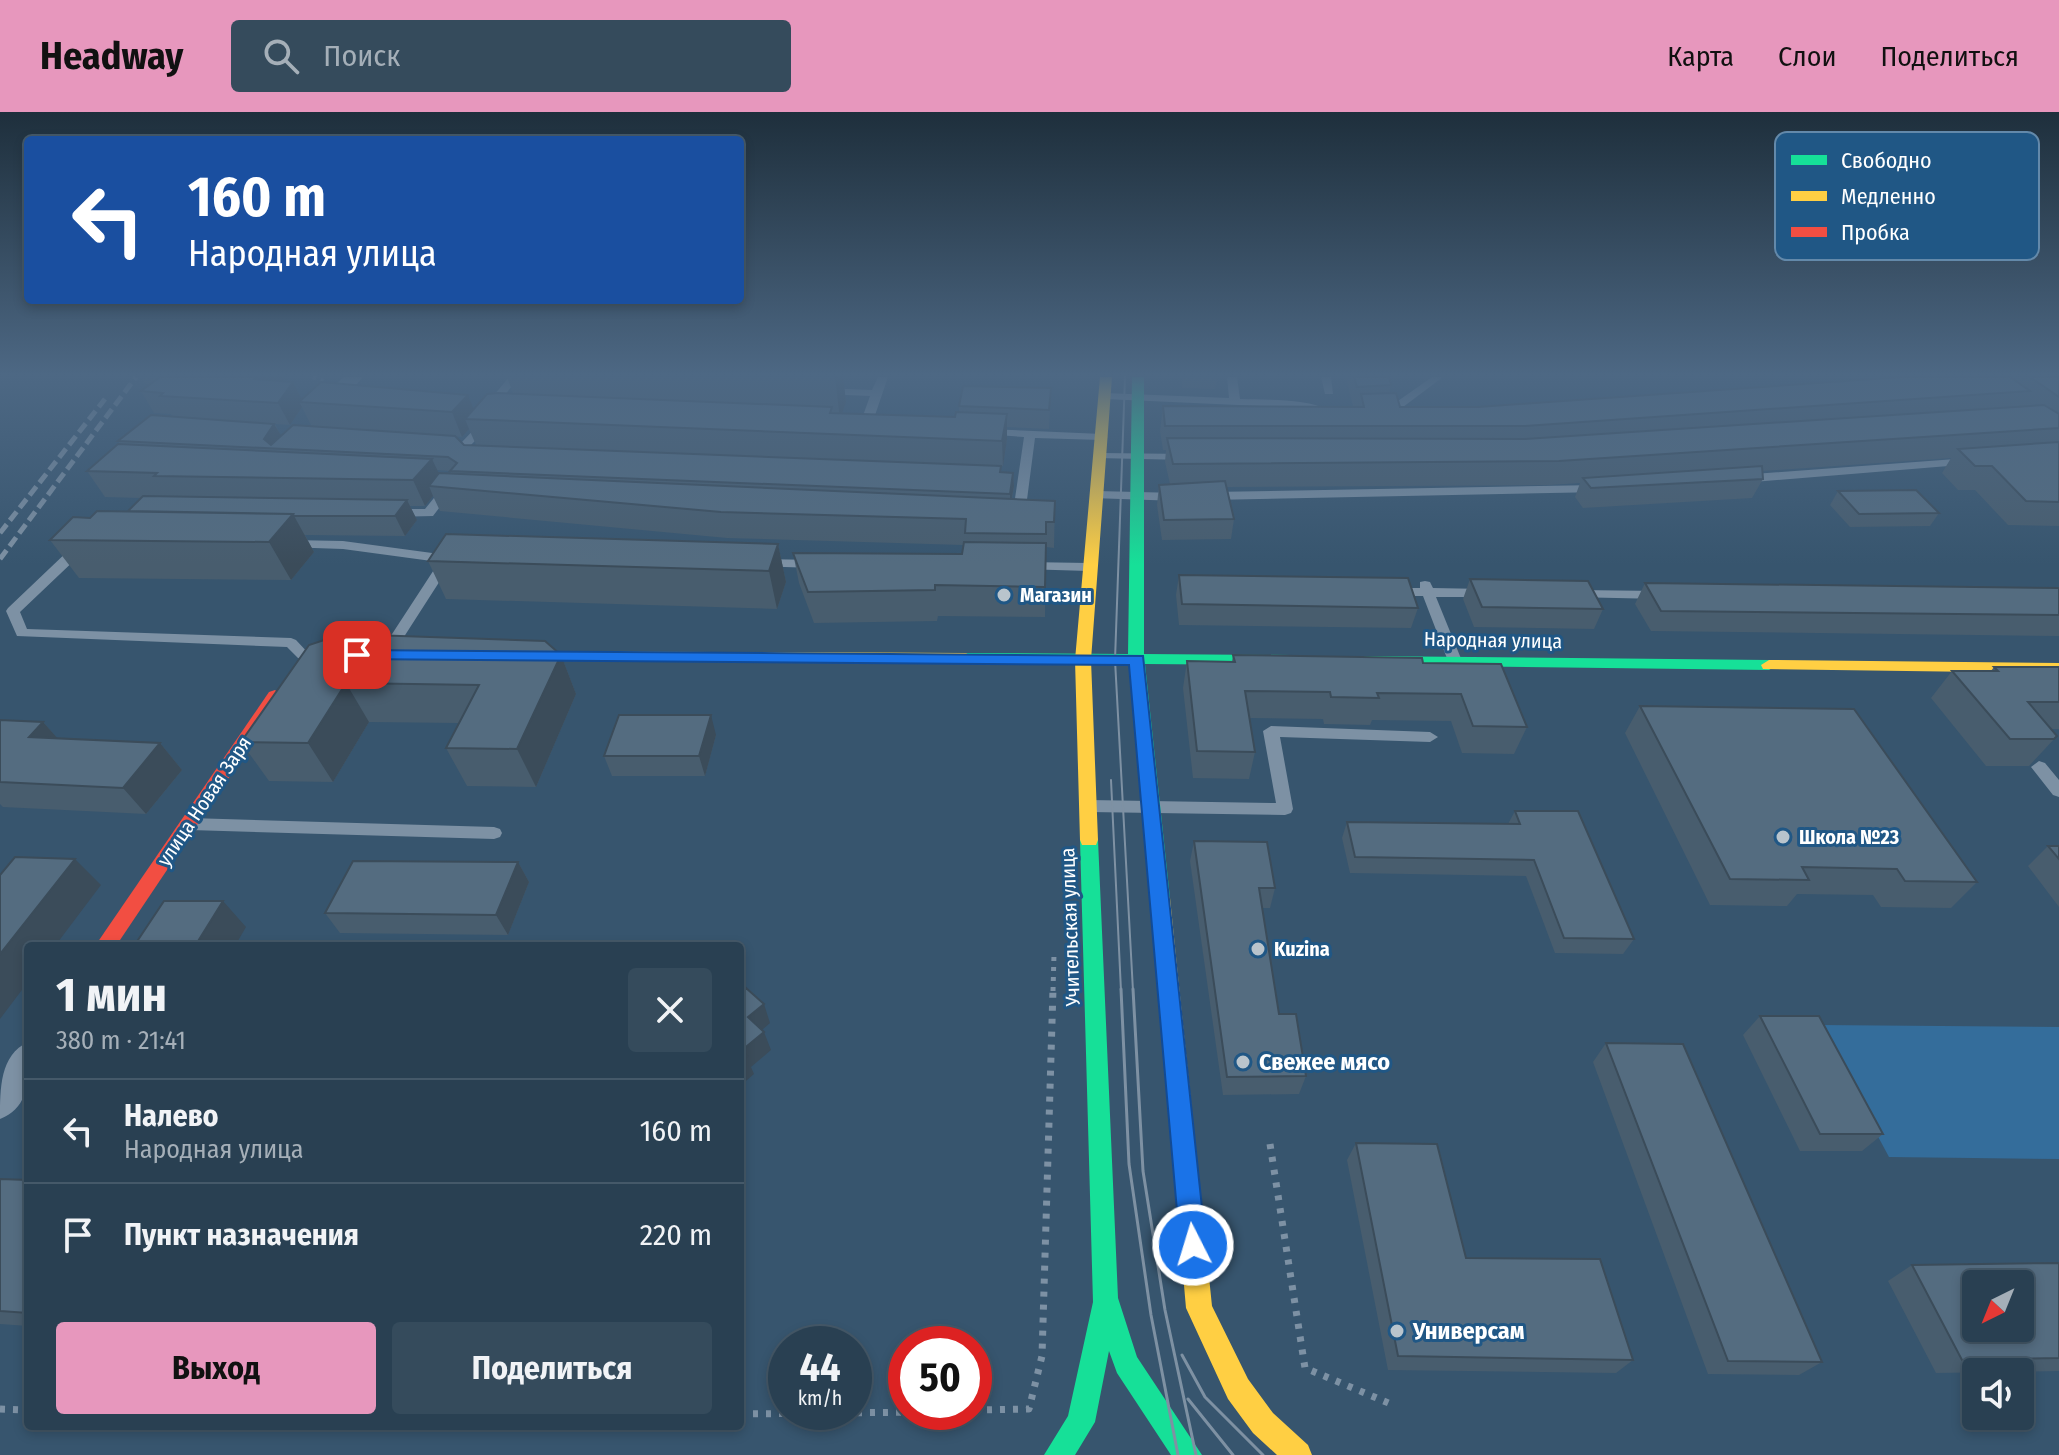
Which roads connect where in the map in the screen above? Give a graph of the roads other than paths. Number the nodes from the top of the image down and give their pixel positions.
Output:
1 (474, 440) edge
2 (1029, 440) edge
3 (1102, 440) edge
4 (1137, 440) edge
5 (451, 443) edge
6 (468, 448) junction
7 (486, 452) edge
8 (1101, 456) junction
9 (1137, 457) junction
10 (1200, 457) edge
11 (1987, 461) edge
12 (462, 465) edge
13 (1009, 473) edge
14 (1025, 474) junction
15 (438, 477) edge
16 (1729, 480) edge
17 (1608, 489) edge
18 (446, 491) junction
19 (462, 491) edge
20 (1096, 495) junction
21 (1137, 496) junction
22 (384, 512) edge
23 (1004, 515) edge
24 (104, 541) edge
25 (279, 544) edge
26 (447, 559) junction
27 (463, 560) edge
28 (747, 563) edge
29 (826, 564) edge
30 (1015, 566) edge
31 (1089, 567) junction
32 (1426, 588) junction
33 (1381, 591) edge
34 (1507, 593) edge
35 (1554, 594) edge
36 (1680, 595) edge
37 (385, 656) edge
38 (479, 656) edge
39 (1083, 660) junction
40 (1137, 660) junction
41 (1312, 661) edge
42 (1343, 661) edge
43 (1455, 661) junction
44 (299, 665) joint
45 (2059, 668) edge
46 (1430, 737) dead end
47 (2039, 767) edge
48 (2059, 791) edge
49 (1087, 806) junction
50 (1151, 807) junction
51 (188, 824) junction
52 (494, 833) dead end
53 (108, 942) edge
54 (24, 1065) edge
55 (0, 1101) edge
56 (1105, 1298) junction
57 (1240, 1397) junction
58 (1246, 1428) dead end
59 (1058, 1455) edge
60 (1188, 1455) edge
61 (1298, 1455) edge

1 - 6 lane
2 - 14 lane
3 - 8 main road, Учительская улица
4 - 9 main road
5 - 6 lane
6 - 7 lane
6 - 12 lane
8 - 9 lane
8 - 20 main road, Учительская улица
9 - 10 lane
9 - 21 main road
11 - 16 lane
13 - 14 lane
14 - 23 lane
15 - 18 lane
17 - 21 lane
18 - 19 lane
18 - 22 lane
20 - 21 lane
20 - 31 main road, Учительская улица
21 - 40 main road
24 - 44 lane
25 - 26 lane
26 - 27 lane
26 - 37 lane
28 - 29 lane
30 - 31 lane
31 - 39 main road, Учительская улица
32 - 33 lane
32 - 34 lane
32 - 43 lane
35 - 36 lane
38 - 39 main road
39 - 40 main road
39 - 49 main road, Учительская улица
40 - 41 main road
40 - 50 main road
42 - 43 main road, Народная улица
43 - 45 main road, Народная улица
44 - 51 main road, улица Новая Заря
46 - 50 lane
47 - 48 lane
49 - 50 lane
49 - 56 main road, Учительская улица
50 - 57 main road
51 - 52 lane
51 - 53 main road, улица Новая Заря
54 - 55 street
56 - 59 main road
56 - 60 main road, Учительская улица
57 - 58 main road
57 - 61 main road

